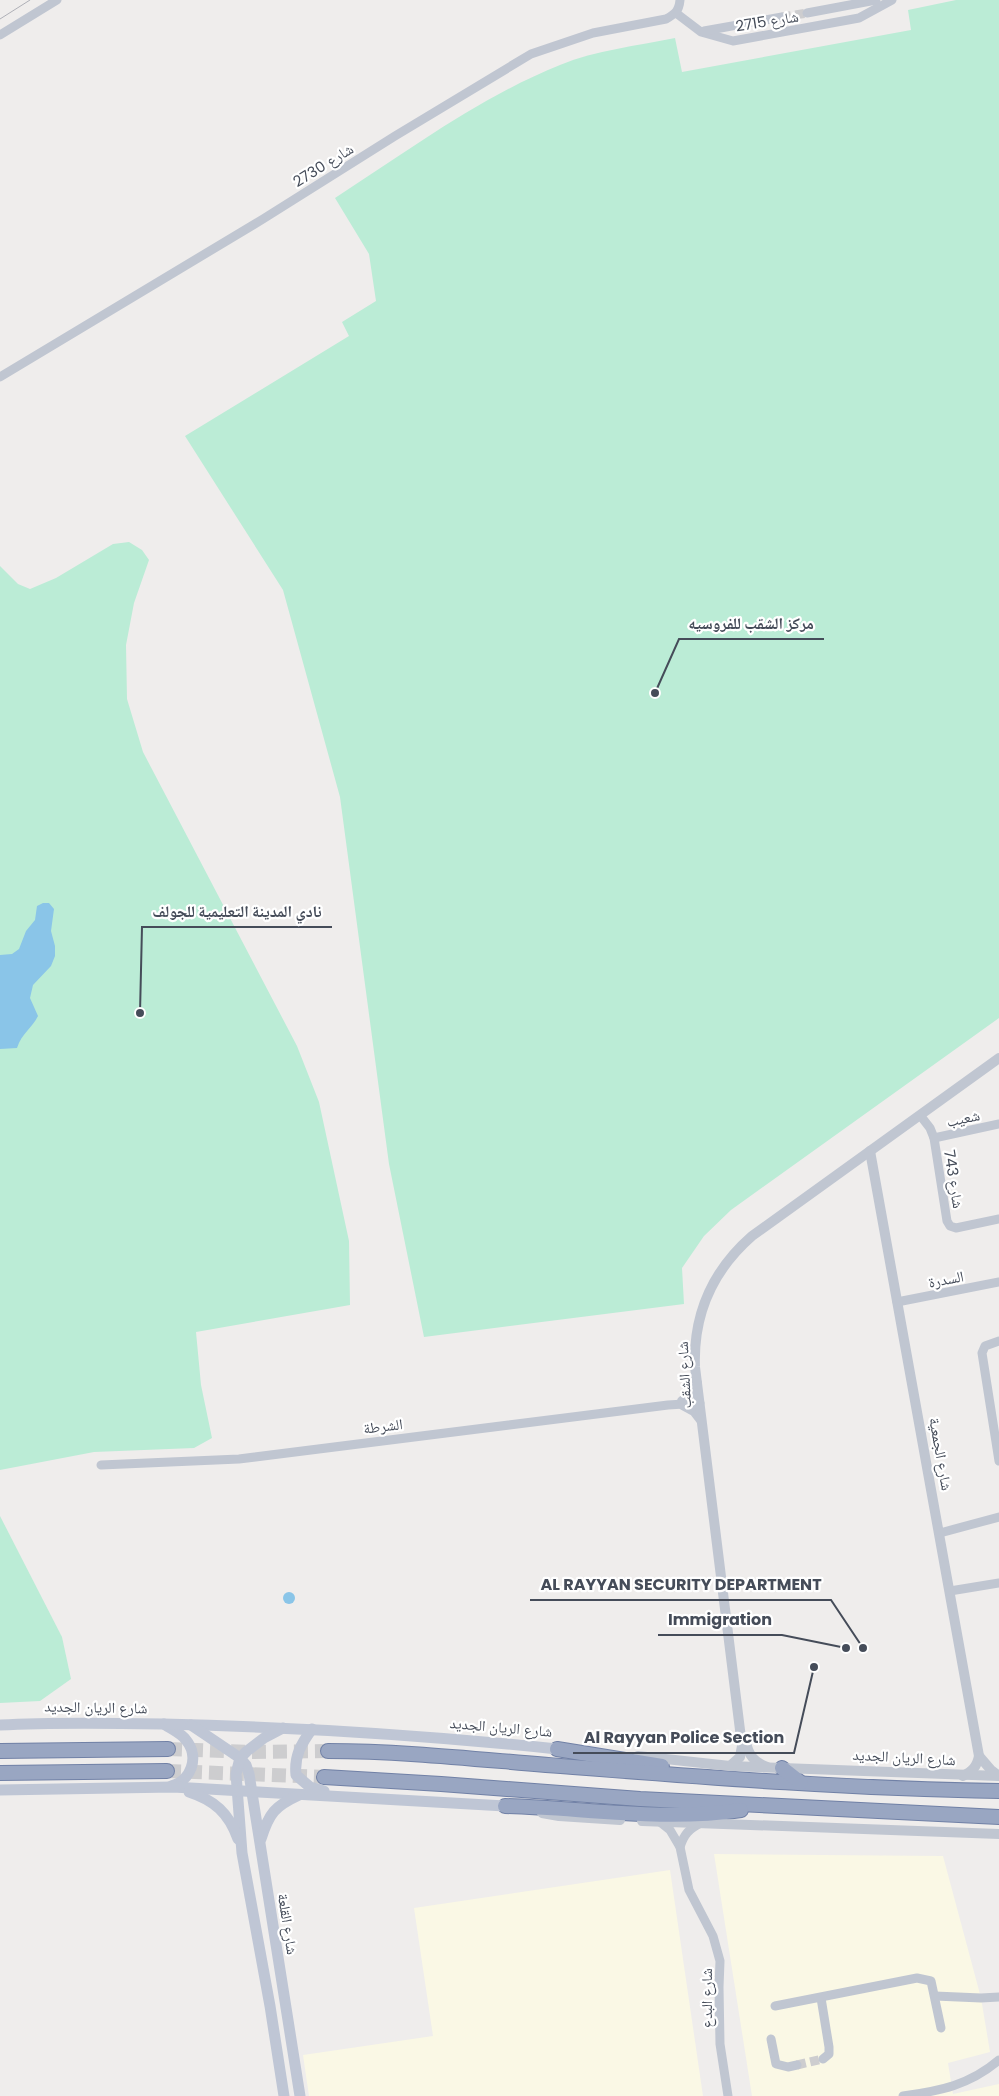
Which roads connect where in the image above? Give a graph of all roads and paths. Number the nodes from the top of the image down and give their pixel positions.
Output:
1 (57, 0) edge
2 (680, 0) edge
3 (876, 0) edge
4 (892, 0) edge
5 (676, 13) junction
6 (819, 26) junction
7 (701, 32) junction
8 (778, 33) junction
9 (0, 35) edge
10 (0, 377) edge
11 (999, 1058) edge
12 (999, 1065) edge
13 (923, 1119) junction
14 (999, 1124) edge
15 (934, 1138) junction
16 (870, 1154) junction
17 (832, 1181) junction
18 (999, 1219) edge
19 (999, 1282) edge
20 (898, 1302) junction
21 (999, 1341) edge
22 (697, 1383) junction
23 (699, 1401) junction
24 (682, 1403) junction
25 (702, 1420) junction
26 (999, 1461) edge
27 (101, 1465) dead end
28 (713, 1488) junction
29 (999, 1517) edge
30 (940, 1533) junction
31 (999, 1583) edge
32 (950, 1591) junction
33 (732, 1646) junction
34 (0, 1724) edge
35 (164, 1724) junction
36 (189, 1724) junction
37 (284, 1727) junction
38 (312, 1729) junction
39 (168, 1749) tunnel mouth
40 (557, 1749) junction
41 (0, 1750) edge
42 (328, 1751) tunnel mouth
43 (979, 1756) junction
44 (240, 1758) junction
45 (730, 1766) junction
46 (767, 1767) junction
47 (782, 1768) junction
48 (167, 1771) tunnel mouth
49 (0, 1773) edge
50 (963, 1776) junction
51 (999, 1776) edge
52 (324, 1777) tunnel mouth
53 (759, 1780) junction
54 (801, 1783) junction
55 (170, 1787) junction
56 (0, 1790) edge
57 (237, 1790) junction
58 (999, 1791) edge
59 (252, 1792) junction
60 (300, 1794) junction
61 (340, 1796) junction
62 (504, 1806) junction
63 (768, 1806) junction
64 (999, 1817) edge
65 (660, 1822) junction
66 (701, 1823) junction
67 (999, 1834) edge
68 (260, 1840) junction
69 (680, 1847) junction
70 (242, 1853) junction
71 (936, 1996) junction
72 (999, 1996) edge
73 (821, 1998) junction
74 (775, 2006) dead end
75 (941, 2028) dead end
76 (771, 2040) dead end
77 (823, 2059) dead end
78 (999, 2060) edge
79 (797, 2065) tunnel mouth
80 (284, 2096) edge
81 (300, 2096) edge
82 (728, 2096) edge
83 (903, 2096) edge

1 - 9 street
2 - 5 street
3 - 6 street, شارع 2715
4 - 6 street, شارع 2715
5 - 7 street, شارع 2715
5 - 10 street, شارع 2730
6 - 8 street, شارع 2715
7 - 8 street, شارع 2715
7 - 8 street, شارع 2715
11 - 16 street, شارع الشقب
12 - 13 street, شارع الشقب
13 - 15 street, شارع 743
13 - 16 street, شارع الشقب
14 - 15 street, شعيب
15 - 18 street, شارع 743
16 - 17 street, شارع الشقب
16 - 20 street, شارع الجمعية
17 - 22 street, شارع الشقب
17 - 28 street, شارع الشقب
19 - 20 street, السدرة
20 - 30 street, شارع الجمعية
21 - 26 street
22 - 23 street, شارع الشقب
22 - 24 street
23 - 24 street, الشرطة
23 - 25 street, شارع الشقب
24 - 25 street
24 - 27 street, الشرطة
25 - 28 street, شارع الشقب
28 - 33 street, شارع الشقب
29 - 30 street
30 - 32 street, شارع الجمعية
31 - 32 street
32 - 43 street, شارع الجمعية
33 - 45 street, شارع الشقب
33 - 46 street, شارع الشقب
34 - 35 main road, شارع الريان الجديد
35 - 36 main road, شارع الريان الجديد
35 - 55 main road
36 - 37 main road, شارع الريان الجديد
36 - 44 main road
37 - 38 main road, شارع الريان الجديد
37 - 44 main road
38 - 40 main road, شارع الريان الجديد
38 - 61 main road
39 - 41 highway
40 - 45 street, شارع الريان الجديد
40 - 53 highway
42 - 53 highway, شارع الريان الجديد
43 - 50 street
43 - 51 street
44 - 57 main road, شارع القلعة
44 - 59 main road, شارع القلعة
45 - 46 street, شارع الريان الجديد
46 - 47 street, شارع الريان الجديد
47 - 50 street, شارع الريان الجديد
47 - 54 highway
48 - 49 highway
50 - 51 street, شارع الريان الجديد
52 - 63 highway
53 - 54 highway, شارع الريان الجديد
54 - 58 highway, شارع الريان الجديد
55 - 56 main road
55 - 57 main road
55 - 70 main road
57 - 59 main road
57 - 70 main road, شارع القلعة
59 - 60 main road
59 - 68 main road, شارع القلعة
60 - 61 main road
60 - 68 main road
61 - 62 main road
62 - 63 highway
62 - 65 street
63 - 64 highway
65 - 66 street
65 - 69 street, شارع البدع
66 - 67 street
66 - 69 street
68 - 81 main road, شارع القلعة
69 - 82 street, شارع البدع
70 - 80 main road, شارع القلعة
71 - 72 street
71 - 73 street
71 - 75 street
73 - 74 street
73 - 77 street
76 - 79 street
78 - 83 street

